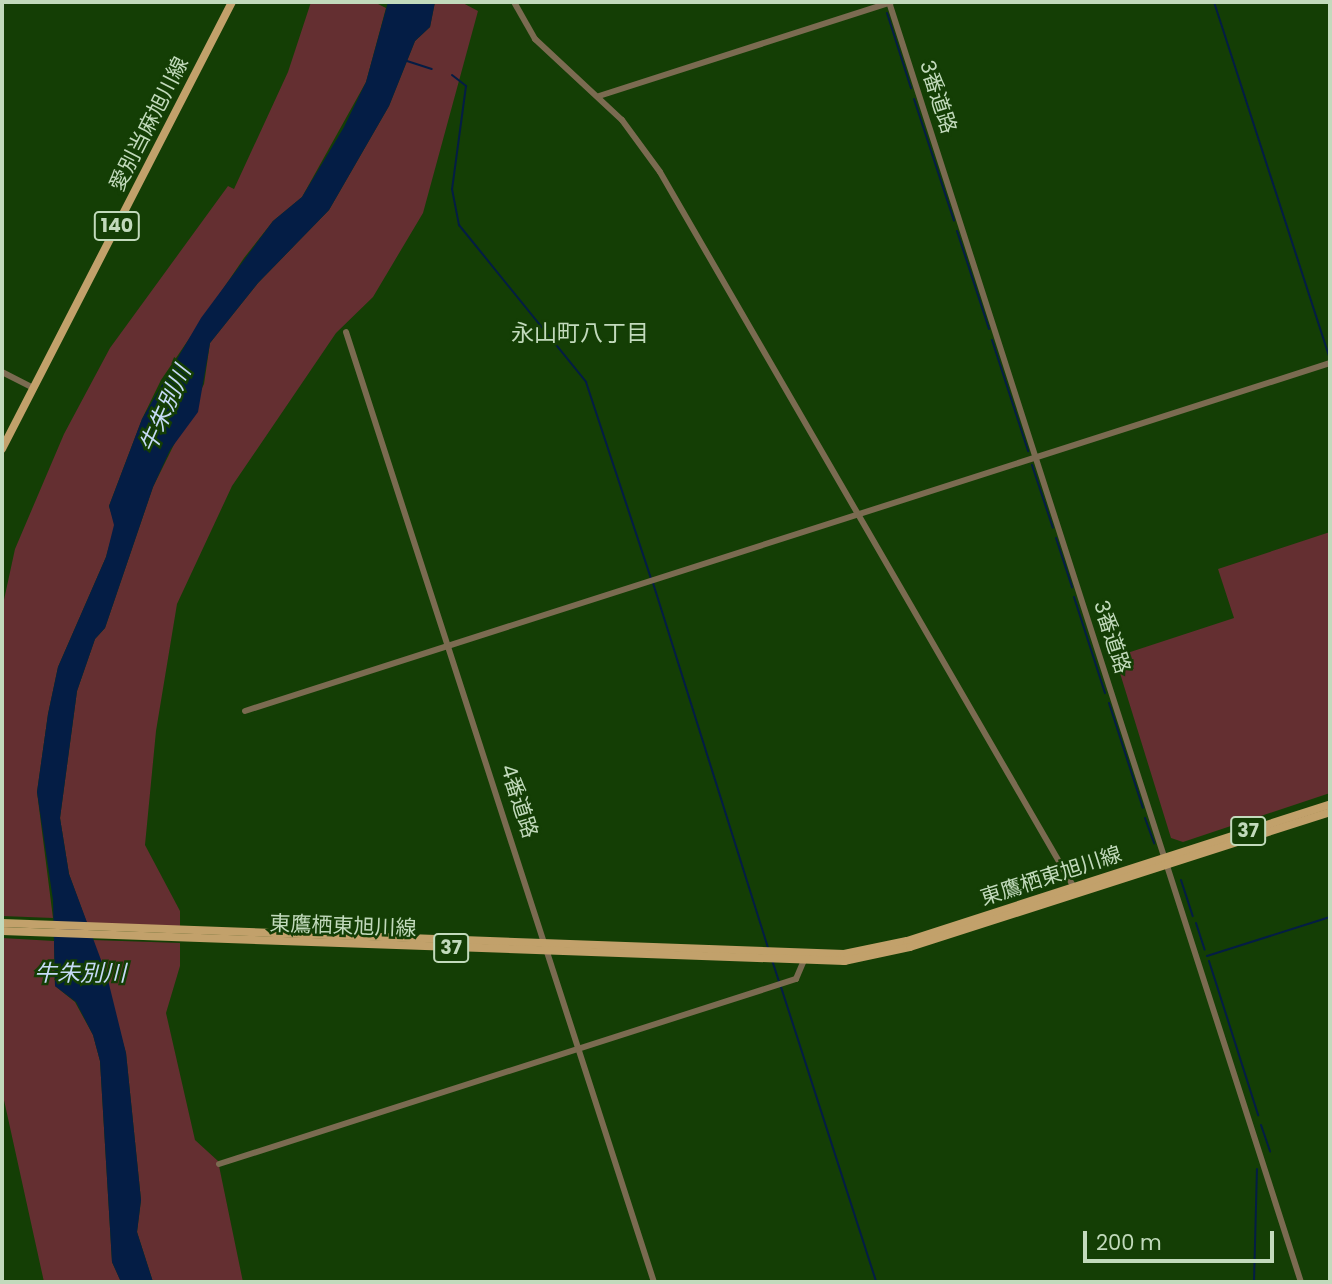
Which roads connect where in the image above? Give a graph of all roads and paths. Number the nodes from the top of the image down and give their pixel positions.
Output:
1 (232, 2) edge
2 (514, 2) edge
3 (890, 2) edge
4 (599, 96) junction
5 (346, 332) dead end
6 (1330, 363) edge
7 (2, 372) edge
8 (33, 388) junction
9 (2, 449) edge
10 (1036, 457) junction
11 (858, 515) junction
12 (451, 645) junction
13 (245, 711) dead end
14 (1330, 804) edge
15 (1330, 812) edge
16 (1166, 861) junction
17 (1075, 890) junction
18 (2, 923) edge
19 (2, 931) edge
20 (135, 931) junction
21 (547, 949) junction
22 (806, 959) junction
23 (579, 1048) junction
24 (219, 1164) dead end
25 (654, 1282) edge
26 (1301, 1282) edge

1 - 8 main road, 愛別当麻旭川線 / 140
2 - 4 street
3 - 4 street
3 - 10 street, 3番道路
4 - 11 street
5 - 12 street, 4番道路
6 - 10 street
7 - 8 street
8 - 9 main road, 愛別当麻旭川線 / 140
10 - 11 street
10 - 16 street, 3番道路
11 - 12 street
11 - 17 street
12 - 13 street
12 - 21 street, 4番道路
14 - 16 main road, 東鷹栖東旭川線 / 37
15 - 16 main road, 東鷹栖東旭川線 / 37
16 - 17 main road, 東鷹栖東旭川線 / 37
16 - 26 street, 3番道路
17 - 22 main road, 東鷹栖東旭川線 / 37
18 - 20 main road, 東鷹栖東旭川線 / 37
19 - 20 main road, 東鷹栖東旭川線 / 37
20 - 21 main road, 東鷹栖東旭川線 / 37
21 - 22 main road, 東鷹栖東旭川線 / 37
21 - 23 street, 4番道路
22 - 23 street
23 - 24 street
23 - 25 street, 4番道路

